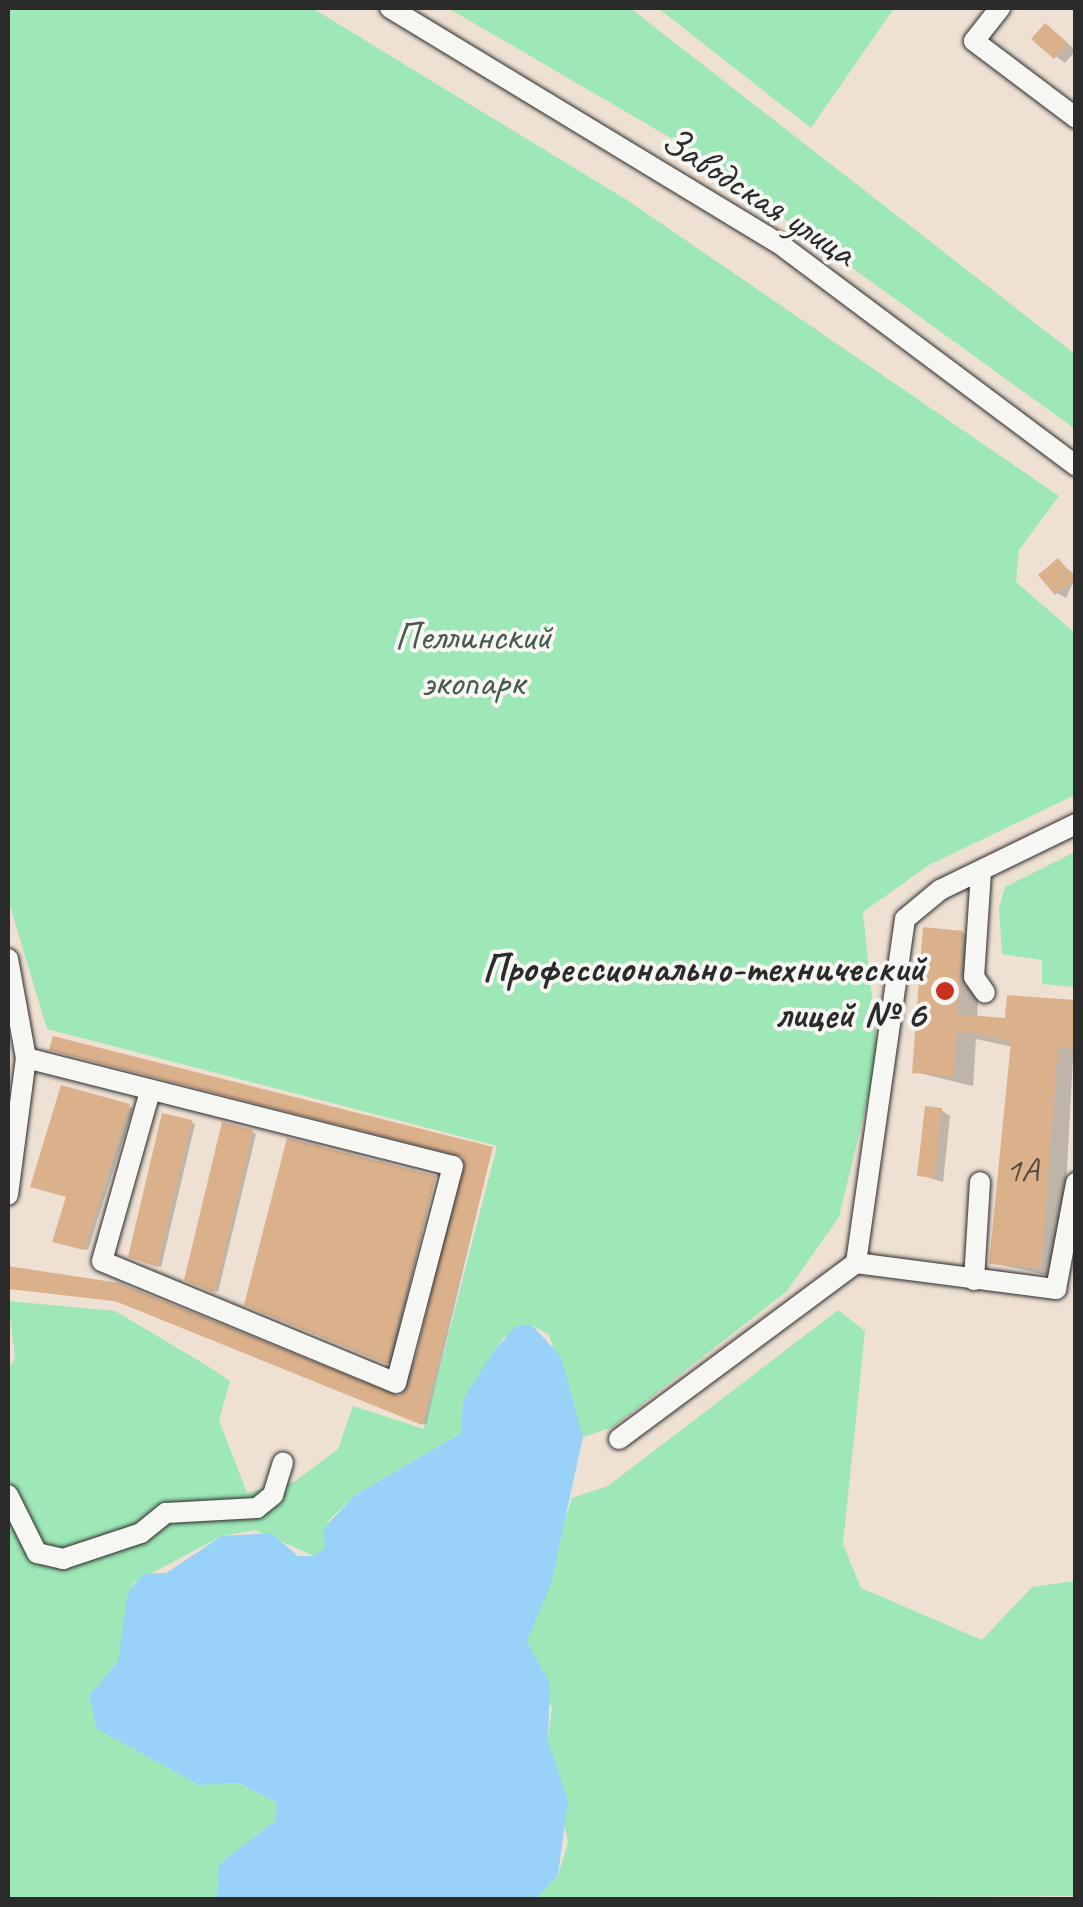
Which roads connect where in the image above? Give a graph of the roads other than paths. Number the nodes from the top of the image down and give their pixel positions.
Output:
1 (390, 8) edge
2 (1000, 8) edge
3 (1076, 118) edge
4 (1076, 466) edge
5 (1076, 824) edge
6 (982, 872) junction
7 (8, 959) edge
8 (13, 990) edge
9 (985, 994) dead end
10 (26, 1058) junction
11 (150, 1094) junction
12 (12, 1132) edge
13 (980, 1182) dead end
14 (1076, 1183) edge
15 (8, 1195) edge
16 (856, 1263) junction
17 (974, 1280) junction
18 (619, 1439) dead end
19 (283, 1462) dead end
20 (8, 1496) edge

1 - 4 street, Заводская улица
2 - 3 street
5 - 6 street
6 - 9 street
6 - 16 street
7 - 8 street
8 - 10 street
10 - 11 street
10 - 12 street
11 - 11 street
12 - 15 street
13 - 17 street
14 - 17 street
16 - 17 street
16 - 18 street
19 - 20 street

